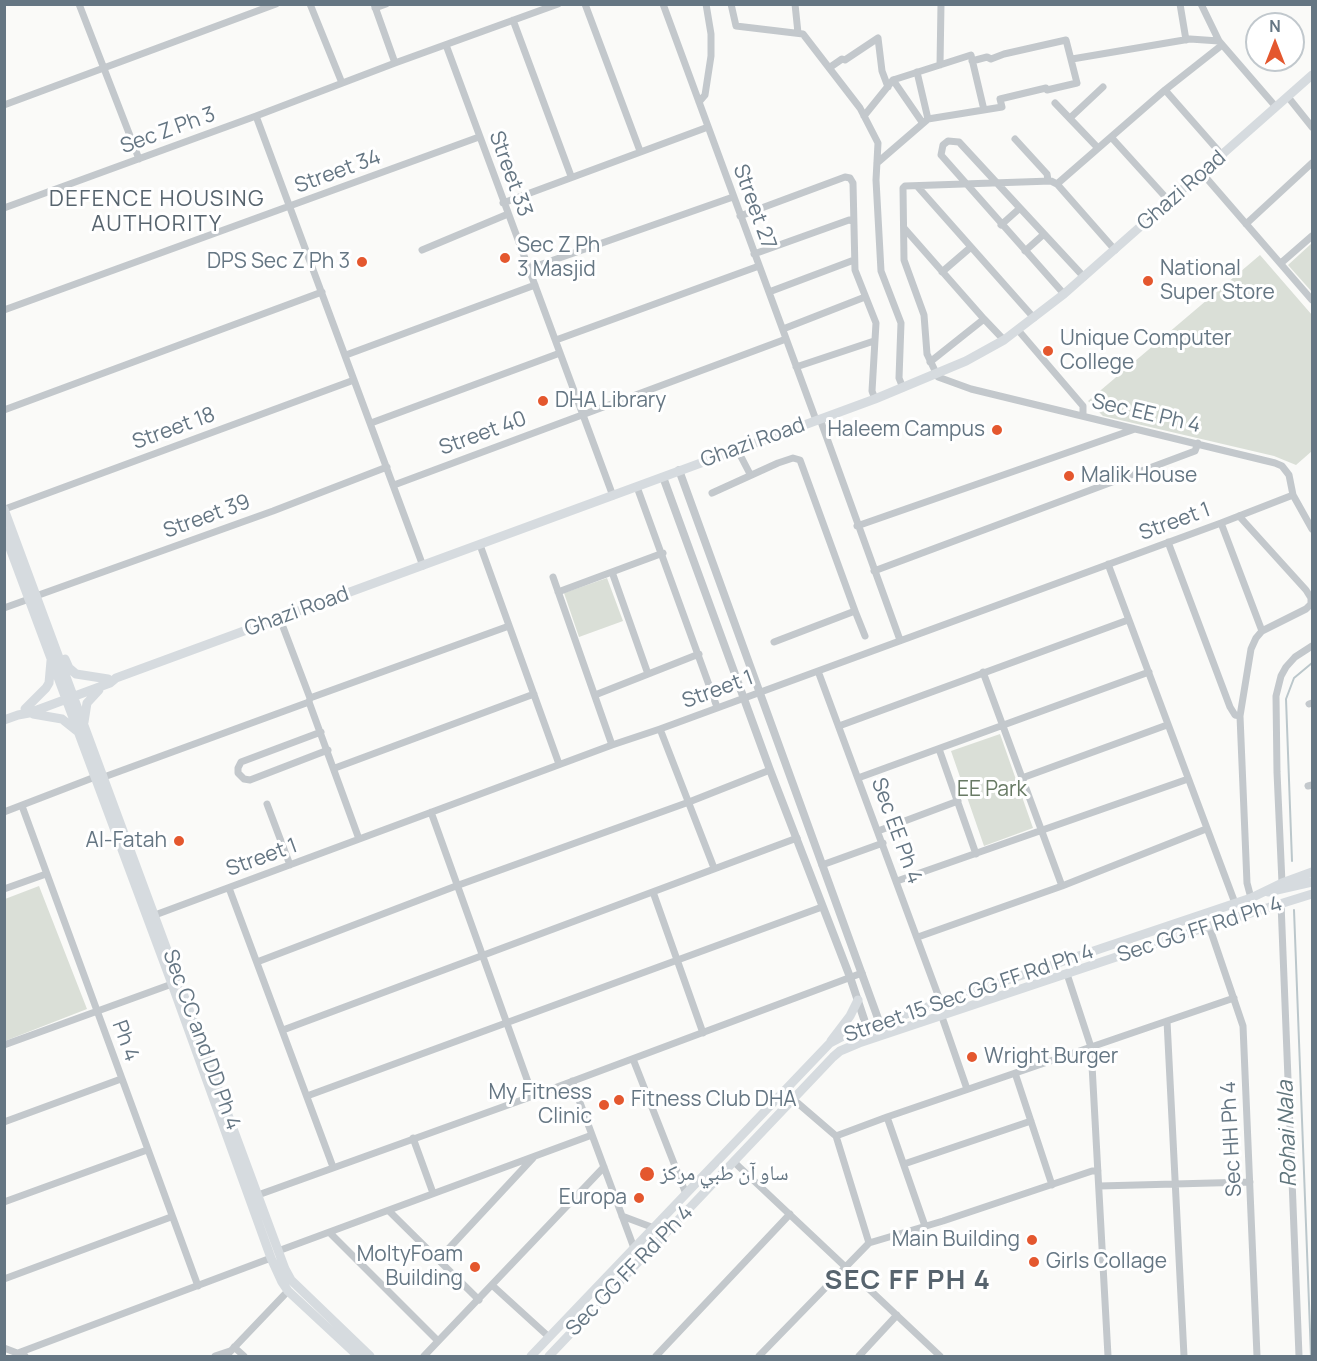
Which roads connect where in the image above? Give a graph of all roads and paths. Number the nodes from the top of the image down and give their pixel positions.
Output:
1 (79, 4) edge
2 (276, 4) edge
3 (310, 4) edge
4 (386, 4) edge
5 (558, 4) edge
6 (585, 4) edge
7 (663, 4) edge
8 (706, 4) edge
9 (731, 4) edge
10 (795, 4) edge
11 (941, 4) edge
12 (1180, 4) edge
13 (1201, 4) edge
14 (375, 6) edge
15 (513, 20) junction
16 (798, 33) junction
17 (1186, 40) junction
18 (1221, 43) junction
19 (446, 45) junction
20 (1072, 59) junction
21 (972, 61) junction
22 (394, 63) junction
23 (940, 65) junction
24 (104, 68) junction
25 (829, 68) junction
26 (917, 72) junction
27 (1312, 75) edge
28 (893, 80) junction
29 (342, 83) junction
30 (888, 87) junction
31 (1103, 87) dead end
32 (1165, 90) junction
33 (1287, 98) junction
34 (699, 102) junction
35 (1055, 103) dead end
36 (4, 105) edge
37 (1276, 107) junction
38 (984, 110) junction
39 (256, 116) junction
40 (864, 116) junction
41 (1070, 118) junction
42 (925, 120) junction
43 (708, 127) junction
44 (1312, 127) edge
45 (479, 137) junction
46 (1111, 137) junction
47 (1015, 139) dead end
48 (1098, 148) junction
49 (640, 151) junction
50 (1223, 156) junction
51 (139, 159) junction
52 (877, 163) junction
53 (1312, 163) edge
54 (1202, 173) junction
55 (572, 176) junction
56 (1048, 180) junction
57 (997, 183) junction
58 (965, 184) junction
59 (1057, 184) junction
60 (917, 186) junction
61 (733, 197) junction
62 (1169, 201) junction
63 (503, 203) junction
64 (291, 207) junction
65 (4, 208) edge
66 (1020, 208) junction
67 (508, 214) junction
68 (740, 216) junction
69 (853, 221) junction
70 (1246, 224) junction
71 (1001, 225) junction
72 (904, 228) junction
73 (1044, 234) junction
74 (1312, 236) edge
75 (971, 247) junction
76 (422, 250) dead end
77 (1115, 250) junction
78 (1025, 251) junction
79 (754, 254) junction
80 (854, 260) junction
81 (1281, 263) junction
82 (759, 266) junction
83 (528, 269) junction
84 (942, 272) junction
85 (1084, 277) junction
86 (535, 285) junction
87 (322, 292) junction
88 (769, 292) junction
89 (1064, 294) junction
90 (865, 297) junction
91 (1312, 300) edge
92 (4, 310) edge
93 (984, 318) junction
94 (1034, 318) junction
95 (783, 328) junction
96 (1018, 330) junction
97 (786, 339) junction
98 (556, 340) junction
99 (1004, 340) junction
100 (874, 341) junction
101 (561, 353) junction
102 (346, 355) junction
103 (930, 362) junction
104 (796, 368) junction
105 (935, 374) junction
106 (354, 380) junction
107 (903, 388) junction
108 (875, 399) junction
109 (4, 410) edge
110 (581, 415) junction
111 (1083, 416) junction
112 (818, 420) junction
113 (371, 423) junction
114 (1137, 428) junction
115 (1198, 443) junction
116 (737, 449) junction
117 (387, 467) junction
118 (679, 470) junction
119 (750, 474) junction
120 (663, 477) junction
121 (394, 485) junction
122 (637, 487) junction
123 (712, 493) dead end
124 (1293, 495) junction
125 (613, 496) junction
126 (4, 509) edge
127 (1239, 516) junction
128 (1221, 523) junction
129 (858, 526) junction
130 (1312, 529) edge
131 (4, 532) edge
132 (1168, 542) junction
133 (480, 545) junction
134 (663, 553) junction
135 (1108, 564) junction
136 (423, 566) junction
137 (874, 571) junction
138 (612, 572) junction
139 (553, 577) dead end
140 (558, 592) junction
141 (33, 597) junction
142 (1312, 597) edge
143 (4, 608) edge
144 (855, 611) junction
145 (280, 619) junction
146 (1128, 620) junction
147 (509, 626) junction
148 (1262, 631) junction
149 (866, 636) dead end
150 (900, 640) junction
151 (774, 642) dead end
152 (1312, 646) edge
153 (699, 654) junction
154 (54, 655) junction
155 (818, 671) junction
156 (983, 672) junction
157 (1149, 672) junction
158 (648, 674) junction
159 (109, 681) junction
160 (759, 692) junction
161 (534, 694) junction
162 (595, 695) junction
163 (69, 696) junction
164 (744, 697) junction
165 (310, 700) junction
166 (717, 707) junction
167 (24, 712) junction
168 (1240, 716) junction
169 (4, 720) edge
170 (1167, 725) junction
171 (839, 726) junction
172 (1003, 726) junction
173 (81, 728) junction
174 (660, 729) junction
175 (321, 732) junction
176 (612, 745) junction
177 (939, 749) junction
178 (328, 750) junction
179 (560, 764) junction
180 (335, 768) junction
181 (770, 770) junction
182 (100, 777) junction
183 (858, 778) junction
184 (1022, 778) junction
185 (1188, 779) junction
186 (957, 801) junction
187 (689, 802) junction
188 (267, 804) dead end
189 (22, 806) junction
190 (4, 812) edge
191 (431, 812) junction
192 (1206, 829) junction
193 (878, 831) junction
194 (1041, 831) junction
195 (796, 838) junction
196 (359, 839) junction
197 (883, 843) junction
198 (976, 854) junction
199 (290, 865) junction
200 (822, 865) junction
201 (714, 868) junction
202 (1312, 872) edge
203 (46, 874) junction
204 (897, 881) junction
205 (1312, 882) edge
206 (1282, 883) junction
207 (456, 886) junction
208 (1062, 886) junction
209 (229, 888) junction
210 (4, 889) edge
211 (653, 892) junction
212 (1264, 893) junction
213 (1312, 894) edge
214 (1251, 898) junction
215 (1235, 903) junction
216 (1281, 903) junction
217 (822, 907) junction
218 (155, 915) junction
219 (1209, 926) junction
220 (918, 937) junction
221 (482, 956) junction
222 (677, 960) junction
223 (257, 962) junction
224 (862, 973) junction
225 (1067, 974) junction
226 (850, 977) junction
227 (172, 984) junction
228 (1234, 998) junction
229 (858, 1000) junction
230 (941, 1003) junction
231 (97, 1013) junction
232 (942, 1017) junction
233 (1167, 1021) junction
234 (506, 1024) junction
235 (880, 1024) junction
236 (867, 1028) junction
237 (283, 1030) junction
238 (703, 1033) junction
239 (830, 1043) junction
240 (4, 1045) edge
241 (1091, 1047) junction
242 (633, 1059) junction
243 (1015, 1073) junction
244 (121, 1079) junction
245 (572, 1081) junction
246 (967, 1089) junction
247 (307, 1096) junction
248 (533, 1096) junction
249 (793, 1099) junction
250 (887, 1117) junction
251 (1031, 1121) junction
252 (4, 1122) edge
253 (592, 1135) junction
254 (836, 1136) junction
255 (413, 1138) junction
256 (147, 1150) junction
257 (533, 1158) junction
258 (734, 1162) junction
259 (904, 1164) junction
260 (333, 1167) junction
261 (604, 1167) junction
262 (1098, 1171) junction
263 (1250, 1182) junction
264 (1175, 1184) junction
265 (1052, 1185) junction
266 (1099, 1186) junction
267 (433, 1193) junction
268 (686, 1194) junction
269 (258, 1195) junction
270 (4, 1202) edge
271 (389, 1211) junction
272 (790, 1214) junction
273 (622, 1216) junction
274 (171, 1217) junction
275 (656, 1226) junction
276 (924, 1226) junction
277 (330, 1233) junction
278 (667, 1233) junction
279 (869, 1243) junction
280 (634, 1248) junction
281 (274, 1255) junction
282 (439, 1259) junction
283 (844, 1266) junction
284 (4, 1279) edge
285 (198, 1286) junction
286 (493, 1286) junction
287 (288, 1291) junction
288 (479, 1300) junction
289 (897, 1315) junction
290 (549, 1337) junction
291 (438, 1341) junction
292 (4, 1348) edge
293 (230, 1352) edge
294 (22, 1355) edge
295 (215, 1356) edge
296 (244, 1356) edge
297 (358, 1356) edge
298 (370, 1356) edge
299 (424, 1356) edge
300 (531, 1356) edge
301 (549, 1356) edge
302 (656, 1356) edge
303 (759, 1356) edge
304 (859, 1356) edge
305 (940, 1356) edge
306 (1108, 1356) edge
307 (1184, 1356) edge
308 (1257, 1356) edge
309 (1299, 1356) edge

1 - 24 street
2 - 24 street
3 - 29 street
4 - 14 street
5 - 15 street, Sec Z Ph 3
6 - 49 street
7 - 34 street, Street 27
8 - 34 street
9 - 16 street
10 - 16 street
11 - 23 street
12 - 17 street
13 - 18 street
14 - 22 street
15 - 19 street, Sec Z Ph 3
15 - 55 street
16 - 25 street
17 - 18 street
17 - 20 street
18 - 32 street
18 - 37 street
19 - 22 street, Sec Z Ph 3
19 - 45 street, Street 33
20 - 21 street
20 - 38 street
21 - 23 street
21 - 38 street
22 - 29 street, Sec Z Ph 3
23 - 26 street
24 - 36 street
24 - 51 street
25 - 30 street
25 - 40 street
26 - 28 street
26 - 42 street
27 - 33 main road, Ghazi Road
28 - 30 street
28 - 42 street
29 - 39 street, Sec Z Ph 3
30 - 40 street
31 - 41 street
32 - 46 street
32 - 50 street
33 - 37 main road, Ghazi Road
33 - 44 street
34 - 43 street, Street 27
35 - 41 street
37 - 50 main road, Ghazi Road
38 - 42 street
39 - 51 street, Sec Z Ph 3
39 - 64 street
40 - 52 street
41 - 48 street
42 - 52 street
43 - 49 street
43 - 61 street, Street 27
45 - 63 street, Street 33
45 - 64 street, Street 34
46 - 48 street
46 - 62 street
47 - 56 street
48 - 59 street
49 - 55 street
50 - 54 main road, Ghazi Road
51 - 65 street, Sec Z Ph 3
52 - 107 street
53 - 70 street
54 - 62 main road, Ghazi Road
54 - 70 street
55 - 63 street
56 - 57 street
56 - 59 street
57 - 58 street
57 - 58 street
57 - 66 street
58 - 60 street
58 - 71 street
59 - 77 street
60 - 72 street
60 - 75 street
61 - 68 street, Street 27
61 - 83 street
62 - 77 main road, Ghazi Road
63 - 67 street, Street 33
64 - 87 street
64 - 92 street, Street 34
66 - 71 street
66 - 73 street
67 - 76 street
67 - 83 street, Street 33
68 - 69 street
68 - 79 street, Street 27
69 - 79 street
69 - 80 street
70 - 81 street
71 - 78 street
72 - 84 street
72 - 103 street
73 - 78 street
73 - 85 street
74 - 81 street
75 - 84 street
75 - 94 street
77 - 85 main road, Ghazi Road
78 - 89 street
79 - 82 street, Street 27
80 - 88 street
80 - 90 street
81 - 91 street
82 - 88 street, Street 27
82 - 98 street
83 - 86 street, Street 33
84 - 93 street
85 - 89 main road, Ghazi Road
86 - 98 street, Street 33
86 - 102 street
87 - 102 street
87 - 109 street
88 - 95 street, Street 27
89 - 94 main road, Ghazi Road
90 - 95 street
90 - 100 street
93 - 99 street
93 - 103 street
94 - 96 main road, Ghazi Road
95 - 97 street, Street 27
96 - 99 main road, Ghazi Road
96 - 111 street
97 - 104 street, Street 27
97 - 110 street, Street 40
98 - 101 street, Street 33
99 - 105 main road, Ghazi Road
100 - 104 street
100 - 108 street
101 - 110 street, Street 33
101 - 113 street
102 - 106 street
103 - 105 street
104 - 112 street, Street 27
105 - 107 main road, Ghazi Road
105 - 111 street, Sec EE Ph 4
106 - 113 street
106 - 126 street, Street 18
107 - 108 main road, Ghazi Road
108 - 112 main road, Ghazi Road
110 - 121 street, Street 40
110 - 125 street, Street 33
111 - 114 street, Sec EE Ph 4
112 - 116 main road, Ghazi Road
112 - 129 street, Street 27
113 - 117 street
114 - 115 street, Sec EE Ph 4
114 - 129 street
115 - 124 street, Sec EE Ph 4
115 - 137 street
116 - 118 main road, Ghazi Road
116 - 119 street
117 - 121 street
117 - 141 street, Street 39
118 - 120 main road, Ghazi Road
118 - 160 street
119 - 123 street
119 - 144 street
120 - 122 main road, Ghazi Road
120 - 164 street
121 - 136 street
122 - 125 main road, Ghazi Road
122 - 134 street
124 - 127 street, Street 1
124 - 130 street, Sec EE Ph 4
125 - 133 main road, Ghazi Road
126 - 141 main road
127 - 128 street, Street 1
127 - 142 street
128 - 132 street, Street 1
128 - 148 street
129 - 137 street, Street 27
131 - 141 main road
132 - 135 street, Street 1
132 - 168 street
133 - 136 main road, Ghazi Road
133 - 147 street
134 - 138 street
134 - 153 street
135 - 146 street
135 - 150 street, Street 1
136 - 145 main road, Ghazi Road
137 - 150 street, Street 27
138 - 140 street
138 - 158 street
139 - 140 street
140 - 162 street
141 - 143 street, Street 39
141 - 154 main road, Sec CC and DD Ph 4
142 - 148 street
144 - 149 street
144 - 151 street
145 - 159 main road, Ghazi Road
145 - 165 street
146 - 156 street
146 - 157 street
147 - 161 street
147 - 165 street
148 - 168 street
150 - 155 street, Street 1
152 - 206 street
153 - 158 street
153 - 166 street
154 - 159 main road
154 - 163 main road, Sec CC and DD Ph 4
154 - 167 main road
155 - 160 street, Street 1
155 - 171 street, Sec EE Ph 4
156 - 171 street
156 - 172 street
157 - 170 street
157 - 172 street
158 - 162 street
159 - 163 main road, Ghazi Road
159 - 173 main road
160 - 164 street, Street 1
160 - 200 street
161 - 179 street
161 - 180 street
162 - 176 street
163 - 167 main road, Ghazi Road
163 - 173 main road, Sec CC and DD Ph 4
164 - 166 street, Street 1
164 - 181 street
165 - 175 street
165 - 182 street
166 - 174 street, Street 1
167 - 169 main road, Ghazi Road
167 - 173 main road
168 - 214 street
170 - 184 street
170 - 185 street
171 - 183 street, Sec EE Ph 4
172 - 177 street
172 - 184 street
173 - 182 main road, Sec CC and DD Ph 4
174 - 176 street, Street 1
174 - 187 street
175 - 178 street
175 - 178 street
176 - 179 street, Street 1
177 - 183 street
177 - 186 street
178 - 180 street
179 - 191 street, Street 1
180 - 196 street
181 - 187 street
181 - 195 street
182 - 189 street
182 - 218 main road, Sec CC and DD Ph 4
182 - 227 main road, Sec CC and DD Ph 4
183 - 193 street, Sec EE Ph 4
184 - 194 street
185 - 192 street
185 - 194 street
186 - 193 street
186 - 198 street
187 - 201 street
187 - 207 street
188 - 199 street
189 - 190 street
189 - 203 street, Ph 4
191 - 196 street, Street 1
191 - 207 street
192 - 208 street
192 - 215 street
193 - 197 street, Sec EE Ph 4
194 - 198 street
194 - 208 street
195 - 201 street
195 - 217 street
196 - 199 street, Street 1
197 - 200 street
197 - 204 street, Sec EE Ph 4
198 - 204 street
199 - 209 street, Street 1
200 - 224 street
201 - 211 street
202 - 206 main road, Street 15 Sec GG FF Rd Ph 4
203 - 210 street
203 - 231 street, Ph 4
204 - 220 street, Sec EE Ph 4
205 - 212 main road
206 - 212 main road, Street 15 Sec GG FF Rd Ph 4
207 - 221 street
207 - 223 street
208 - 220 street
209 - 218 street, Street 1
209 - 223 street
211 - 221 street
211 - 222 street
212 - 214 main road, Street 15 Sec GG FF Rd Ph 4
213 - 216 main road, Sec GG FF Rd Ph 4
214 - 215 main road, Street 15 Sec GG FF Rd Ph 4
215 - 230 main road, Street 15 Sec GG FF Rd Ph 4
216 - 219 main road, Sec GG FF Rd Ph 4
216 - 309 street
217 - 222 street
217 - 226 street
218 - 269 main road, Sec CC and DD Ph 4
219 - 225 main road, Sec GG FF Rd Ph 4
219 - 228 street, Sec HH Ph 4
220 - 230 street, Sec EE Ph 4
221 - 234 street
221 - 237 street
222 - 234 street
222 - 238 street
223 - 237 street
224 - 226 street
224 - 235 street
225 - 232 main road, Sec GG FF Rd Ph 4
225 - 241 street
226 - 229 street
226 - 238 street
227 - 231 street
227 - 281 main road, Sec CC and DD Ph 4
228 - 233 street
228 - 263 street, Sec HH Ph 4
229 - 236 street
229 - 239 main road
230 - 235 main road, Street 15 Sec GG FF Rd Ph 4
231 - 240 street
231 - 244 street, Ph 4
232 - 246 street
232 - 249 main road, Sec GG FF Rd Ph 4
233 - 241 street
233 - 264 street
234 - 247 street
234 - 248 street
235 - 236 main road, Street 15 Sec GG FF Rd Ph 4
236 - 239 main road, Street 15 Sec GG FF Rd Ph 4
237 - 247 street
238 - 242 street
239 - 268 main road, Street 15 Sec GG FF Rd Ph 4
241 - 243 street
241 - 262 street
242 - 245 street
242 - 268 street
243 - 246 street
243 - 251 street
244 - 252 street
244 - 256 street, Ph 4
245 - 248 street
245 - 253 street
246 - 250 street
247 - 260 street
248 - 255 street
249 - 254 street
249 - 258 main road, Sec GG FF Rd Ph 4
250 - 254 street
250 - 259 street
251 - 259 street
251 - 265 street
253 - 257 street
253 - 261 street
254 - 279 street
255 - 260 street
255 - 267 street
256 - 270 street
256 - 274 street, Ph 4
257 - 267 street
257 - 282 street
258 - 272 street
258 - 278 main road, Sec GG FF Rd Ph 4
259 - 276 street
260 - 269 street
261 - 273 street
261 - 286 street
262 - 265 street
262 - 266 street
263 - 264 street
263 - 308 street, Sec HH Ph 4
264 - 266 street
264 - 307 street
265 - 276 street
266 - 306 street
267 - 271 street
268 - 275 main road, Street 15 Sec GG FF Rd Ph 4
269 - 281 main road, Sec CC and DD Ph 4
271 - 277 street
271 - 282 street
272 - 283 street
272 - 302 street
273 - 275 street
273 - 280 street
274 - 284 street
274 - 285 street, Ph 4
275 - 278 main road
275 - 280 main road, Street 15 Sec GG FF Rd Ph 4
276 - 279 street
277 - 281 street
277 - 291 street
278 - 301 main road, Sec GG FF Rd Ph 4
279 - 283 street
280 - 290 main road, Street 15 Sec GG FF Rd Ph 4
281 - 285 street
281 - 287 main road, Sec CC and DD Ph 4
281 - 298 main road, Sec CC and DD Ph 4
282 - 288 street
283 - 289 street
283 - 303 street
285 - 294 street
286 - 288 street
286 - 290 street
287 - 293 street
287 - 297 main road, Sec CC and DD Ph 4
288 - 291 street
289 - 304 street
289 - 305 street
290 - 300 main road, Street 15 Sec GG FF Rd Ph 4
291 - 299 street
292 - 294 street
293 - 295 street
293 - 296 street

